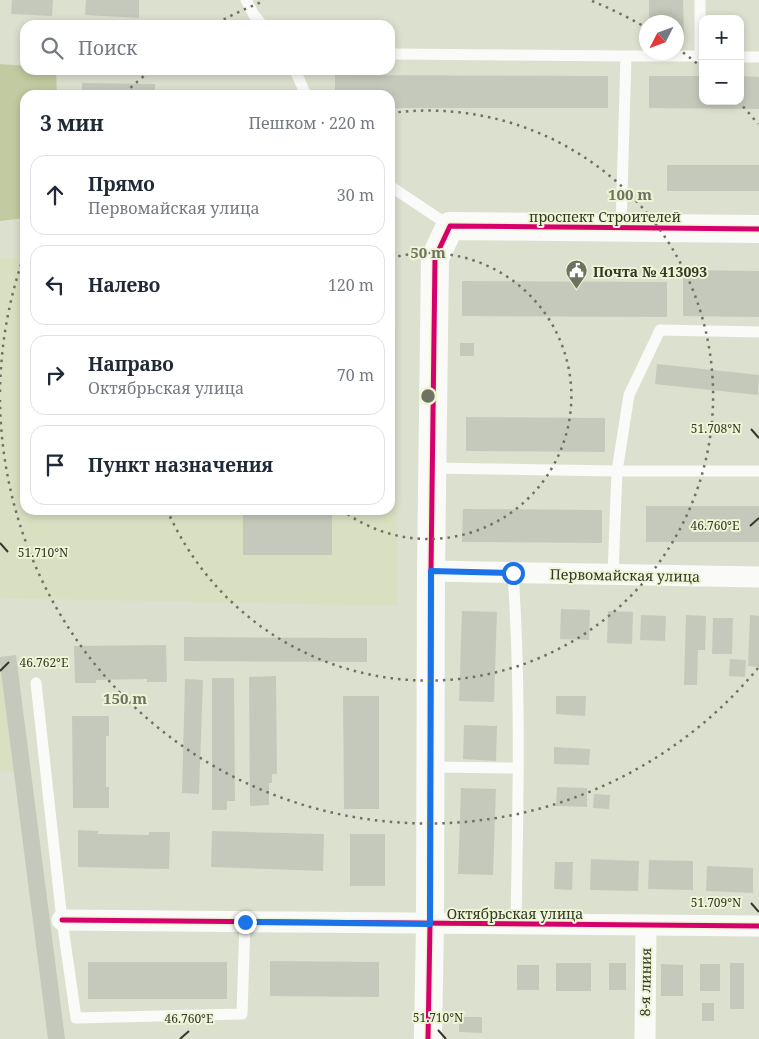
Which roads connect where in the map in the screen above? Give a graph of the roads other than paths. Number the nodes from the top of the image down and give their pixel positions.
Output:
1 (246, 0) edge
2 (700, 0) edge
3 (701, 15) edge
4 (258, 20) edge
5 (395, 54) edge
6 (626, 56) junction
7 (699, 56) edge
8 (744, 56) edge
9 (759, 57) edge
10 (297, 75) edge
11 (304, 90) edge
12 (395, 189) edge
13 (450, 226) junction
14 (621, 228) junction
15 (759, 229) edge
16 (759, 332) edge
17 (432, 468) junction
18 (617, 471) junction
19 (759, 471) edge
20 (431, 571) junction
21 (513, 573) junction
22 (613, 574) junction
23 (759, 577) edge
24 (36, 683) dead end
25 (431, 768) junction
26 (518, 768) junction
27 (62, 920) junction
28 (245, 922) junction
29 (430, 924) junction
30 (516, 924) junction
31 (646, 925) junction
32 (759, 926) edge
33 (428, 1039) edge
34 (645, 1039) edge

1 - 4 lane
2 - 3 lane
5 - 6 lane
6 - 7 lane
6 - 14 lane
8 - 9 lane
10 - 11 lane
12 - 13 lane
13 - 14 street, проспект Строителей
13 - 17 street
14 - 15 street, проспект Строителей
16 - 18 lane
17 - 18 lane
17 - 20 street
18 - 19 lane
18 - 22 lane
20 - 21 street, Первомайская улица
20 - 25 street
21 - 22 street, Первомайская улица
21 - 26 lane
22 - 23 street, Первомайская улица
24 - 27 lane
25 - 26 lane
25 - 29 street
26 - 30 lane
27 - 28 street, Октябрьская улица
27 - 28 lane
28 - 29 street, Октябрьская улица
29 - 30 street, Октябрьская улица
29 - 33 street
30 - 31 street, Октябрьская улица
31 - 32 street, Октябрьская улица
31 - 34 street, 8-я линия

